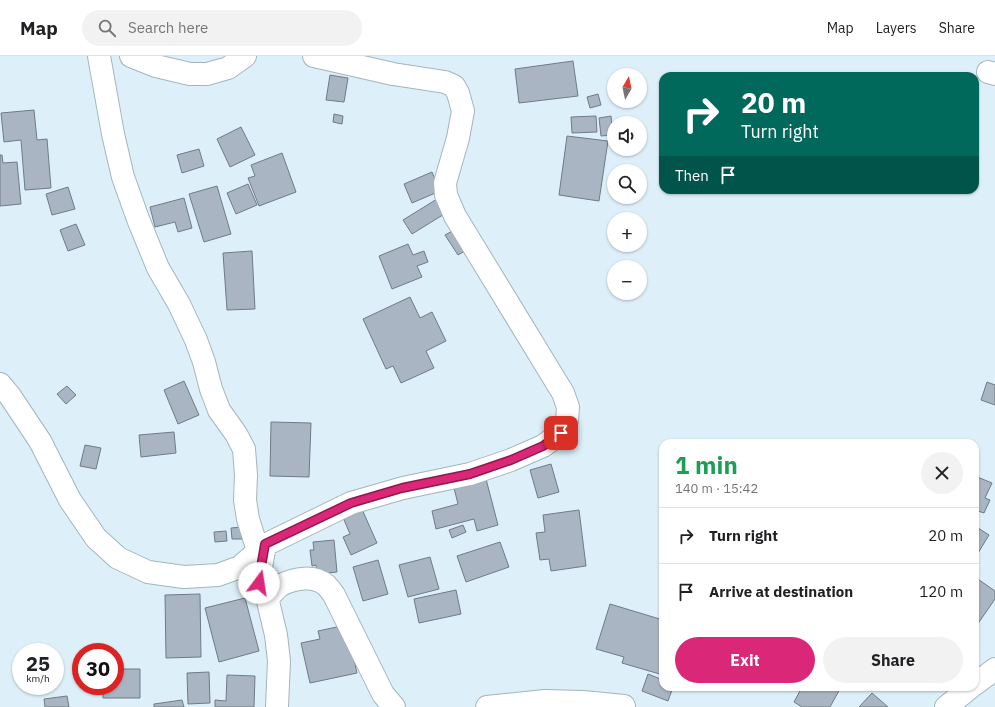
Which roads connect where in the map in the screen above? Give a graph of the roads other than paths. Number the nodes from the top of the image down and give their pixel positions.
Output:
1 (99, 56) edge
2 (131, 56) edge
3 (245, 56) edge
4 (314, 56) edge
5 (0, 384) edge
6 (261, 548) junction
7 (218, 575) junction
8 (266, 593) junction
9 (995, 669) edge
10 (979, 681) edge
11 (966, 691) edge
12 (624, 706) edge
13 (277, 707) edge
14 (394, 707) edge
15 (487, 707) edge
16 (946, 707) edge

1 - 6 street
2 - 3 street
4 - 6 street
5 - 7 street
6 - 7 street
6 - 8 street
7 - 8 street
8 - 13 street
8 - 14 street
9 - 10 street
11 - 16 street
12 - 15 street

